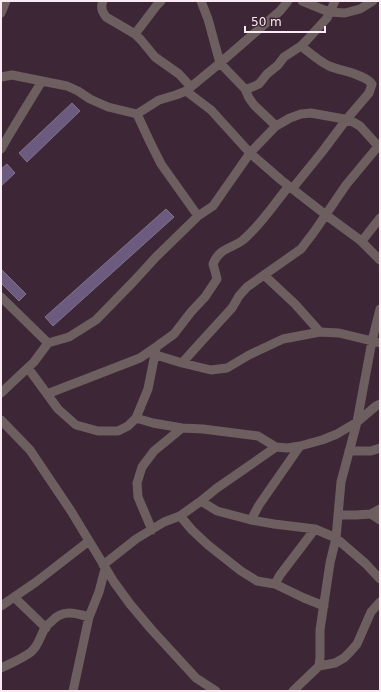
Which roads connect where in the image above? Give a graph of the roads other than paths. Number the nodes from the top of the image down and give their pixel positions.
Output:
1 (6, 1) edge
2 (103, 1) edge
3 (161, 1) edge
4 (202, 1) edge
5 (288, 1) edge
6 (302, 1) edge
7 (335, 1) edge
8 (373, 1) edge
9 (329, 12) junction
10 (1, 13) edge
11 (135, 34) junction
12 (301, 46) junction
13 (220, 63) junction
14 (1, 77) edge
15 (42, 81) junction
16 (188, 89) junction
17 (245, 89) junction
18 (137, 114) junction
19 (346, 120) junction
20 (276, 126) junction
21 (379, 146) edge
22 (1, 149) edge
23 (250, 153) junction
24 (291, 188) junction
25 (326, 215) junction
26 (198, 216) junction
27 (380, 218) edge
28 (362, 241) junction
29 (380, 260) edge
30 (264, 275) junction
31 (1, 297) edge
32 (380, 309) edge
33 (320, 332) junction
34 (376, 342) edge
35 (48, 343) junction
36 (156, 351) junction
37 (182, 363) junction
38 (28, 368) junction
39 (1, 393) edge
40 (47, 394) junction
41 (380, 404) edge
42 (136, 418) junction
43 (1, 420) edge
44 (357, 422) junction
45 (182, 428) junction
46 (300, 446) junction
47 (276, 447) junction
48 (380, 448) edge
49 (349, 451) junction
50 (202, 501) junction
51 (380, 509) edge
52 (371, 514) junction
53 (338, 515) junction
54 (180, 516) junction
55 (251, 520) junction
56 (380, 520) edge
57 (315, 529) junction
58 (152, 530) junction
59 (336, 538) junction
60 (88, 541) junction
61 (104, 567) junction
62 (380, 579) edge
63 (275, 584) junction
64 (14, 597) junction
65 (380, 602) edge
66 (1, 606) edge
67 (324, 606) junction
68 (89, 617) junction
69 (46, 628) junction
70 (319, 666) junction
71 (1, 668) edge
72 (73, 691) edge
73 (216, 691) edge
74 (293, 691) edge

1 - 10 street
2 - 11 street
3 - 11 street
4 - 13 street
5 - 13 street
6 - 9 street
7 - 9 street
8 - 9 street
9 - 12 street
11 - 16 street
12 - 17 street
12 - 19 street
13 - 16 street
13 - 17 street
14 - 15 street
15 - 18 street
15 - 22 street
16 - 18 street
16 - 23 street
17 - 20 street
18 - 26 street
19 - 20 street
19 - 21 street
19 - 24 street
20 - 23 street
21 - 25 street
23 - 24 street
23 - 26 street
24 - 25 street
24 - 36 street
25 - 28 street
25 - 30 street
26 - 35 street
27 - 28 street
28 - 29 street
30 - 33 street
30 - 37 street
31 - 35 street
32 - 34 street
33 - 34 street
33 - 37 street
34 - 44 street
35 - 38 street
36 - 37 street
36 - 40 street
36 - 42 street
38 - 39 street
38 - 40 street
40 - 42 street
41 - 44 street
42 - 45 street
43 - 60 street
44 - 46 street
44 - 49 street
45 - 47 street
45 - 58 street
46 - 47 street
46 - 55 street
47 - 50 street
48 - 49 street
49 - 53 street
50 - 54 street
50 - 55 street
51 - 52 street
52 - 53 street
52 - 56 street
53 - 59 street
54 - 58 street
54 - 63 street
55 - 57 street
57 - 59 street
57 - 63 street
58 - 61 street
59 - 62 street
59 - 67 street
60 - 61 street
60 - 64 street
61 - 68 street
61 - 73 street
63 - 67 street
64 - 66 street
64 - 69 street
65 - 70 street
67 - 70 street
68 - 69 street
68 - 72 street
69 - 71 street
70 - 74 street

